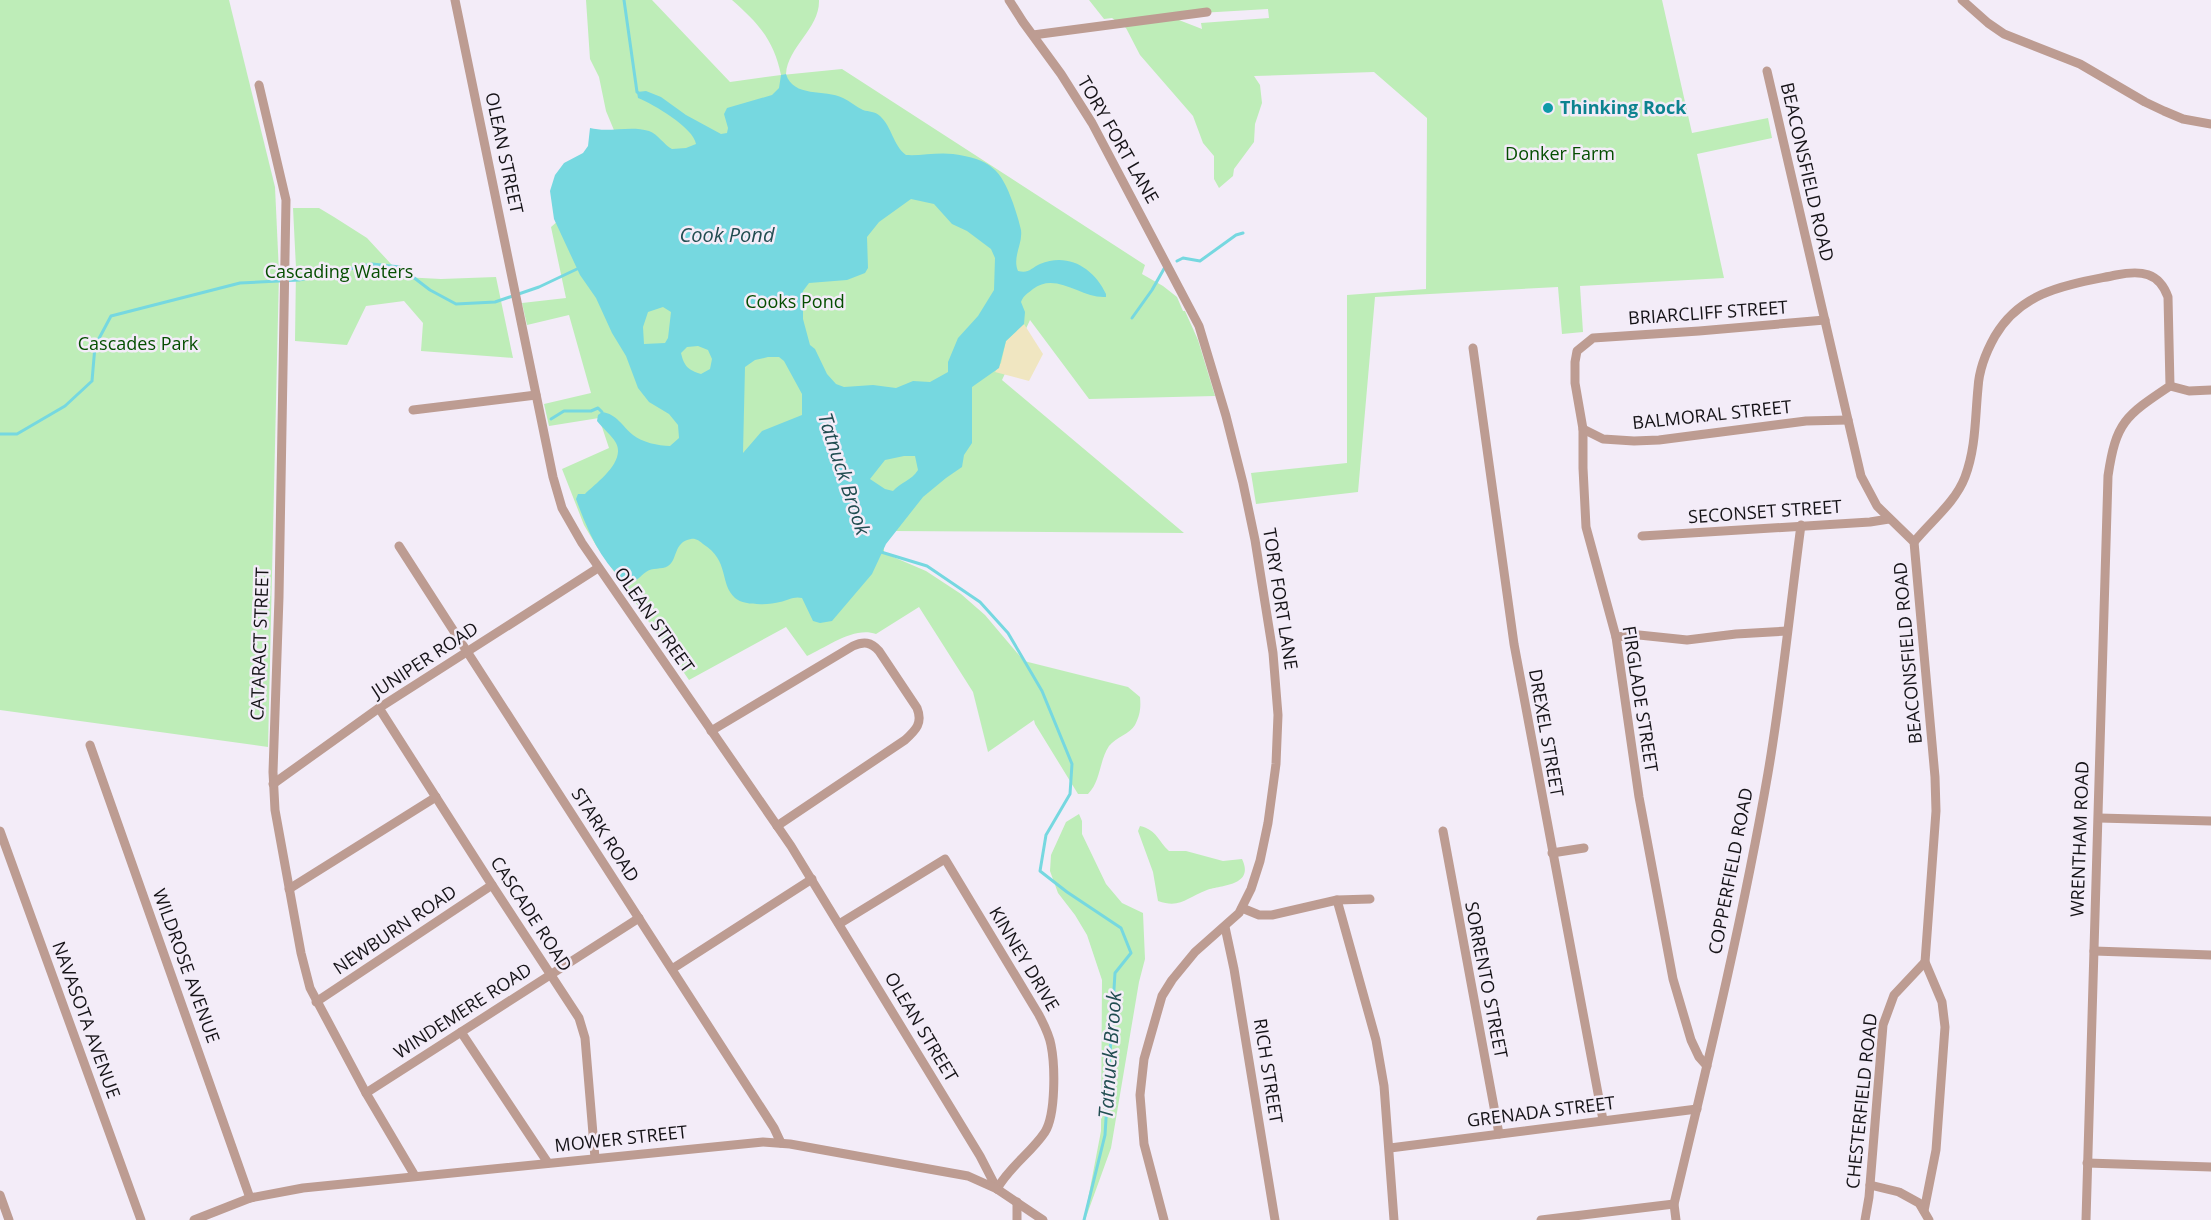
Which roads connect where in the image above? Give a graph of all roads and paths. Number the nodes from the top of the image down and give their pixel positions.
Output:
1 (455, 0) edge
2 (1009, 0) edge
3 (1962, 0) edge
4 (1207, 12) dead end
5 (1033, 35) junction
6 (1767, 70) dead end
7 (259, 85) dead end
8 (2211, 124) edge
9 (1824, 320) junction
10 (1593, 338) joint
11 (1473, 348) dead end
12 (2170, 386) junction
13 (2211, 390) edge
14 (536, 395) junction
15 (413, 410) dead end
16 (1848, 420) junction
17 (1583, 429) junction
18 (1890, 519) junction
19 (1801, 525) junction
20 (1642, 536) dead end
21 (1914, 542) junction
22 (399, 546) dead end
23 (598, 568) junction
24 (1787, 631) junction
25 (1616, 636) junction
26 (468, 652) junction
27 (380, 708) junction
28 (711, 731) junction
29 (90, 745) dead end
30 (273, 784) junction
31 (436, 797) junction
32 (2099, 818) junction
33 (2211, 821) edge
34 (777, 826) junction
35 (0, 831) edge
36 (1443, 831) dead end
37 (1584, 848) dead end
38 (1552, 853) junction
39 (812, 879) junction
40 (492, 885) junction
41 (289, 889) junction
42 (1370, 899) dead end
43 (1337, 900) junction
44 (1242, 908) junction
45 (639, 918) junction
46 (840, 924) junction
47 (1225, 927) junction
48 (2094, 951) junction
49 (2211, 955) edge
50 (1925, 962) junction
51 (672, 969) junction
52 (551, 974) junction
53 (316, 1002) junction
54 (461, 1032) junction
55 (1707, 1066) junction
56 (366, 1093) junction
57 (1697, 1109) junction
58 (1603, 1120) junction
59 (1498, 1134) junction
60 (781, 1143) junction
61 (1390, 1148) junction
62 (595, 1158) junction
63 (2087, 1162) junction
64 (548, 1163) junction
65 (2211, 1167) edge
66 (415, 1176) junction
67 (1870, 1185) junction
68 (997, 1189) junction
69 (0, 1195) edge
70 (250, 1198) junction
71 (1017, 1202) junction
72 (1674, 1204) junction
73 (1926, 1216) edge
74 (9, 1220) edge
75 (141, 1220) edge
76 (194, 1220) edge
77 (1017, 1220) edge
78 (1043, 1220) edge
79 (1164, 1220) edge
80 (1275, 1220) edge
81 (1394, 1220) edge
82 (1541, 1220) edge
83 (1676, 1220) edge
84 (1865, 1220) edge
85 (2086, 1220) edge

1 - 14 street, OLEAN STREET
2 - 5 street, TORY FORT LANE
3 - 8 street
4 - 5 street
5 - 44 street, TORY FORT LANE
6 - 9 street, BEACONSFIELD ROAD
7 - 30 street, CATARACT STREET
9 - 10 street, BRIARCLIFF STREET
9 - 16 street, BEACONSFIELD ROAD
10 - 17 street, FIRGLADE STREET
11 - 38 street, DREXEL STREET
12 - 13 street
12 - 21 street
12 - 32 street, WRENTHAM ROAD
14 - 15 street
14 - 23 street, OLEAN STREET
16 - 17 street, BALMORAL STREET
16 - 18 street, BEACONSFIELD ROAD
17 - 25 street, FIRGLADE STREET
18 - 19 street, SECONSET STREET
18 - 21 street, BEACONSFIELD ROAD
19 - 20 street, SECONSET STREET
19 - 24 street, COPPERFIELD ROAD
21 - 50 street, BEACONSFIELD ROAD
22 - 26 street, STARK ROAD
23 - 26 street, JUNIPER ROAD
23 - 28 street, OLEAN STREET
24 - 25 street
24 - 55 street, COPPERFIELD ROAD
25 - 55 street, FIRGLADE STREET
26 - 27 street, JUNIPER ROAD
26 - 45 street, STARK ROAD
27 - 30 street, JUNIPER ROAD
27 - 31 street, CASCADE ROAD
28 - 34 street, OLEAN STREET
28 - 34 street
29 - 70 street, WILDROSE AVENUE
30 - 41 street, CATARACT STREET
31 - 40 street, CASCADE ROAD
31 - 41 street
32 - 33 street
32 - 48 street, WRENTHAM ROAD
34 - 39 street, OLEAN STREET
35 - 75 street, NAVASOTA AVENUE
36 - 59 street, SORRENTO STREET
37 - 38 street
38 - 58 street, DREXEL STREET
39 - 46 street, OLEAN STREET
39 - 51 street
40 - 52 street, CASCADE ROAD
40 - 53 street, NEWBURN ROAD
41 - 53 street, CATARACT STREET
42 - 43 street
43 - 44 street
43 - 61 street
44 - 47 street, TORY FORT LANE
45 - 51 street, STARK ROAD
45 - 52 street, WINDEMERE ROAD
46 - 68 street, OLEAN STREET
46 - 68 street, KINNEY DRIVE
47 - 79 street, TORY FORT LANE
47 - 80 street, RICH STREET
48 - 49 street
48 - 63 street, WRENTHAM ROAD
50 - 67 street, CHESTERFIELD ROAD
50 - 73 street, BEACONSFIELD ROAD
51 - 60 street, STARK ROAD
52 - 54 street, WINDEMERE ROAD
52 - 62 street, CASCADE ROAD
53 - 56 street, CATARACT STREET
54 - 56 street, WINDEMERE ROAD
54 - 64 street
55 - 57 street, COPPERFIELD ROAD
56 - 66 street, CATARACT STREET
57 - 58 street, GRENADA STREET
57 - 72 street, COPPERFIELD ROAD
58 - 59 street, GRENADA STREET
59 - 61 street, GRENADA STREET
60 - 62 street, MOWER STREET
60 - 68 street, MOWER STREET
61 - 81 street
62 - 64 street, MOWER STREET
63 - 65 street
63 - 85 street, WRENTHAM ROAD
64 - 66 street, MOWER STREET
66 - 70 street, MOWER STREET
67 - 73 street
67 - 84 street, CHESTERFIELD ROAD
68 - 71 street, MOWER STREET
69 - 74 street
70 - 76 street, MOWER STREET
71 - 77 street
71 - 78 street, MOWER STREET
72 - 82 street
72 - 83 street, COPPERFIELD ROAD

